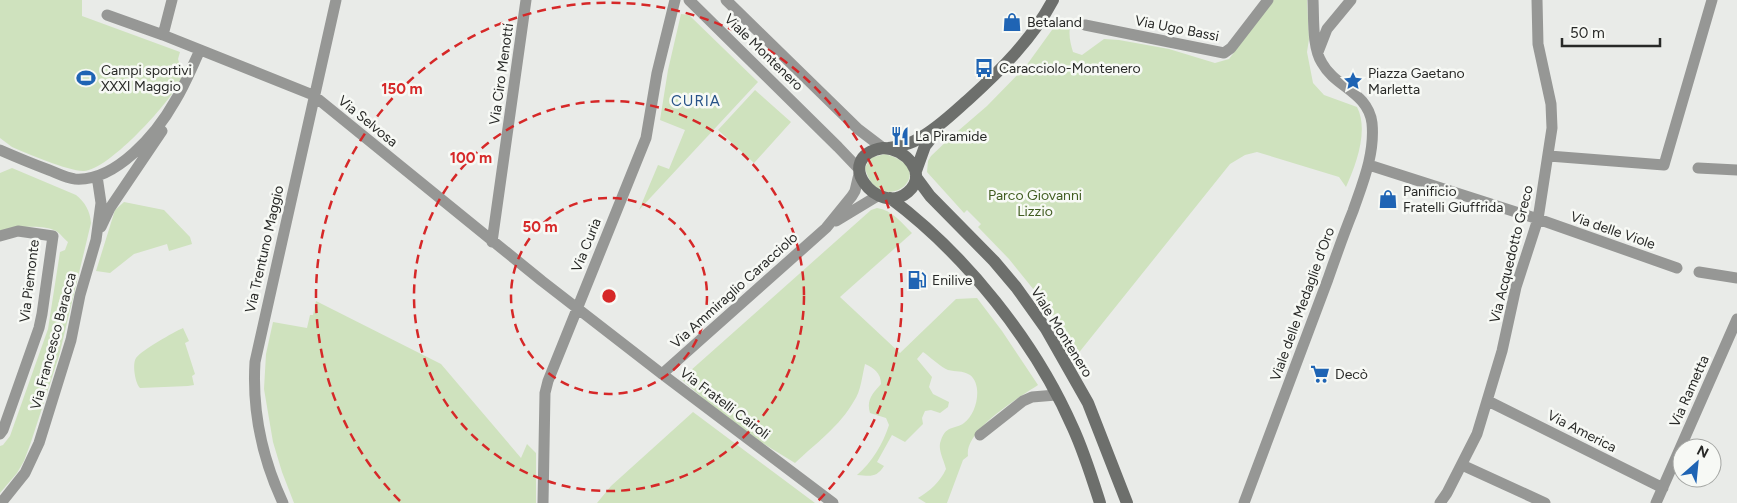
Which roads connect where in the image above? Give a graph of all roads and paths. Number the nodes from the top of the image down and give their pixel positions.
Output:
1 (172, 0) edge
2 (336, 0) edge
3 (526, 0) edge
4 (675, 0) edge
5 (689, 0) edge
6 (726, 0) edge
7 (1053, 0) edge
8 (1268, 0) edge
9 (1313, 0) edge
10 (1537, 0) edge
11 (1712, 0) edge
12 (1348, 1) edge
13 (107, 15) dead end
14 (1085, 25) dead end
15 (163, 35) junction
16 (200, 50) junction
17 (1318, 52) junction
18 (313, 95) junction
19 (174, 103) junction
20 (943, 123) junction
21 (886, 148) junction
22 (0, 150) edge
23 (1549, 156) junction
24 (1369, 165) junction
25 (1698, 168) dead end
26 (1737, 170) edge
27 (859, 172) junction
28 (916, 174) junction
29 (97, 176) junction
30 (884, 196) junction
31 (1538, 219) junction
32 (826, 228) junction
33 (0, 236) edge
34 (96, 240) junction
35 (492, 242) junction
36 (1677, 268) dead end
37 (1699, 272) dead end
38 (1737, 278) edge
39 (576, 308) junction
40 (1737, 319) edge
41 (662, 374) junction
42 (1056, 395) junction
43 (1488, 401) junction
44 (0, 434) edge
45 (980, 435) dead end
46 (1462, 466) junction
47 (1663, 488) junction
48 (1, 503) edge
49 (283, 503) edge
50 (543, 503) edge
51 (833, 503) edge
52 (1100, 503) edge
53 (1127, 503) edge
54 (1244, 503) edge
55 (1440, 503) edge
56 (1545, 503) edge
57 (1656, 503) edge

1 - 15 street
2 - 18 street, Via Trentuno Maggio
3 - 35 street, Via Ciro Menotti
4 - 39 street, Via Curia
5 - 27 street, Viale Montenero
6 - 21 street, Viale Montenero
7 - 20 main road
8 - 14 street, Via Ugo Bassi
9 - 17 street
10 - 23 street, Via Acquedotto Greco
11 - 23 street
12 - 17 street
13 - 15 street, Via Selvosa
15 - 16 street, Via Selvosa
16 - 18 street, Via Selvosa
16 - 19 street
17 - 24 street, Viale delle Medaglie d'Oro
18 - 35 street, Via Selvosa
18 - 49 street, Via Trentuno Maggio
19 - 29 street
19 - 34 street
20 - 21 main road
20 - 28 main road
21 - 27 main road
21 - 28 main road
22 - 29 street
23 - 31 street, Via Acquedotto Greco
24 - 31 street, Via delle Viole
24 - 54 street, Viale delle Medaglie d'Oro
25 - 26 street
27 - 30 main road
27 - 32 street
28 - 30 main road
28 - 53 main road, Viale Montenero
29 - 34 street, Via Francesco Baracca
30 - 32 street
30 - 42 main road
31 - 36 street, Via delle Viole
31 - 43 street, Via Acquedotto Greco
32 - 41 street, Via Ammiraglio Caracciolo
33 - 44 street, Via Piemonte
34 - 48 street, Via Francesco Baracca
35 - 39 street, Via Selvosa
37 - 38 street
39 - 41 street, Via Fratelli Cairoli
39 - 50 street, Via Curia
40 - 47 street, Via Rametta
41 - 51 street, Via Fratelli Cairoli
42 - 45 street
42 - 52 main road
43 - 46 street, Via Acquedotto Greco
43 - 47 street, Via America
46 - 55 street, Via Acquedotto Greco
46 - 56 street
47 - 57 street, Via Rametta

